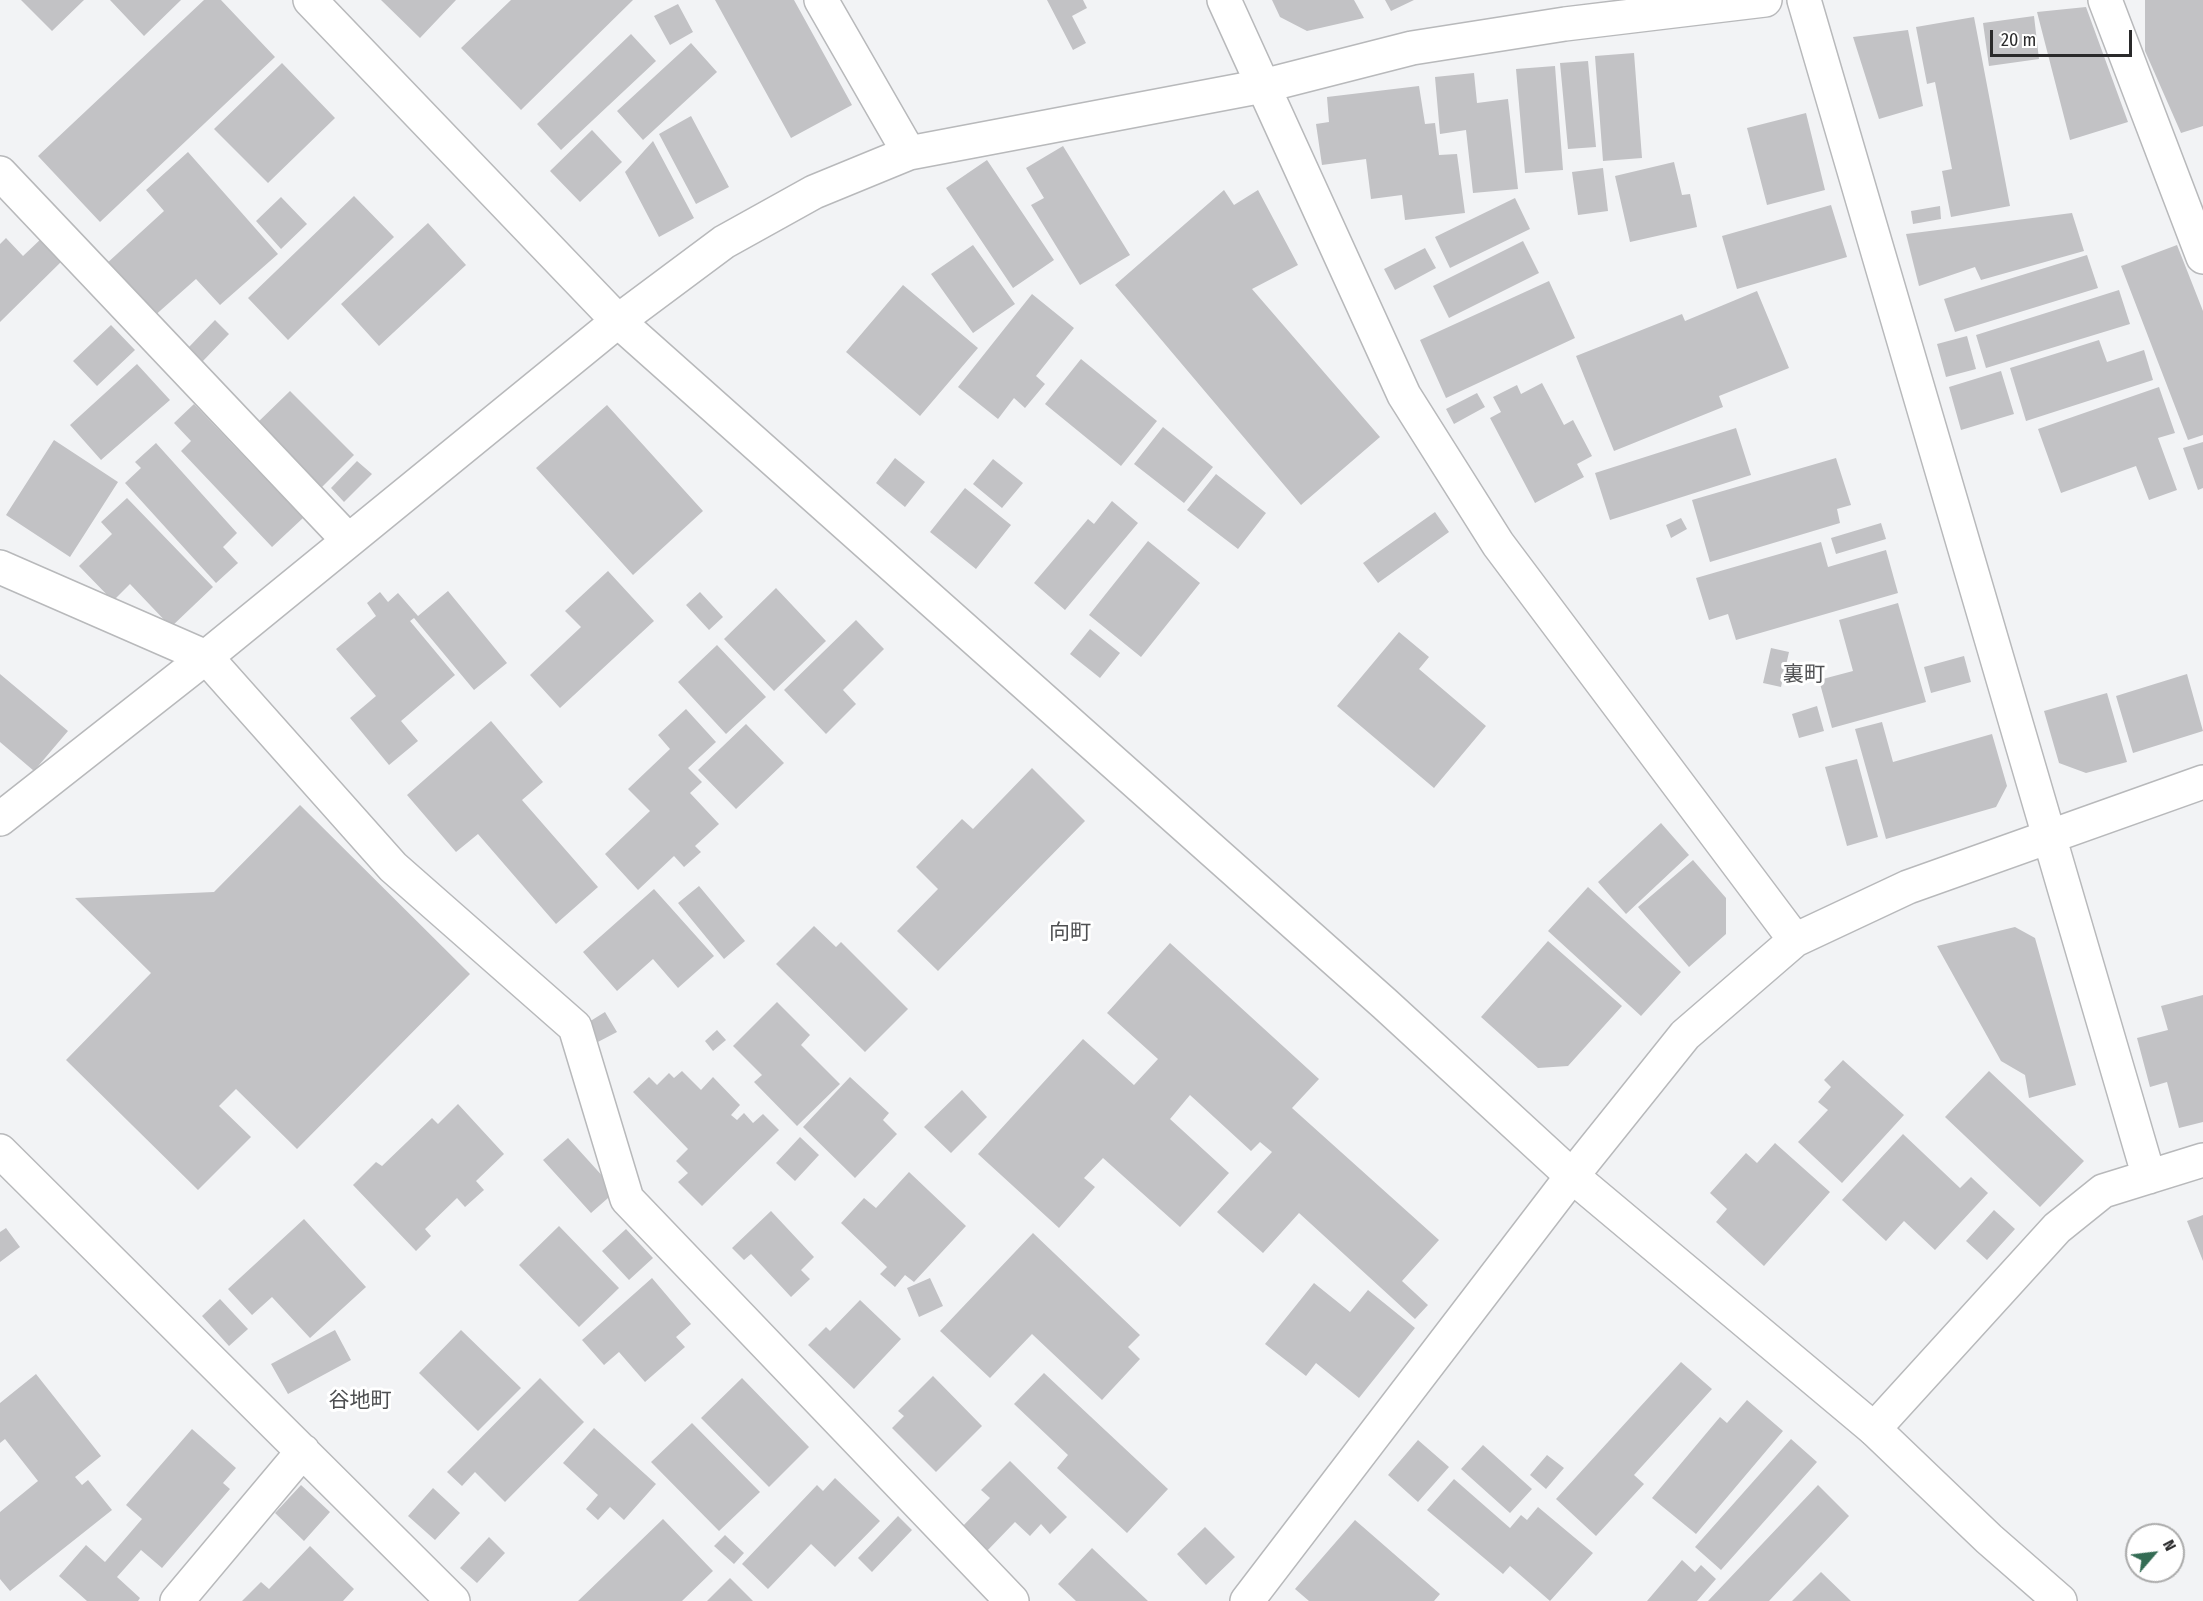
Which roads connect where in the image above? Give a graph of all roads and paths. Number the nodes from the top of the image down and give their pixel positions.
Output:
1 (310, 0) edge
2 (821, 0) edge
3 (1224, 0) edge
4 (1764, 0) edge
5 (1804, 0) edge
6 (2105, 0) edge
7 (1263, 86) junction
8 (909, 153) junction
9 (0, 173) edge
10 (2203, 257) edge
11 (618, 321) junction
12 (348, 540) junction
13 (0, 567) edge
14 (206, 657) junction
15 (2203, 782) edge
16 (0, 819) edge
17 (2049, 835) junction
18 (1795, 940) junction
19 (0, 1151) edge
20 (2203, 1160) edge
21 (1572, 1176) junction
22 (2149, 1177) junction
23 (1874, 1429) junction
24 (303, 1451) junction
25 (177, 1601) edge
26 (453, 1601) edge
27 (1012, 1601) edge
28 (1246, 1601) edge
29 (2060, 1601) edge

1 - 11 street
2 - 8 street
3 - 7 street
4 - 7 street
5 - 17 street
6 - 10 street
7 - 8 street
7 - 18 street
8 - 11 street
9 - 12 street
11 - 12 street
11 - 21 street
12 - 14 street
13 - 14 street
14 - 16 street
14 - 27 street
15 - 17 street
17 - 18 street
17 - 22 street
18 - 21 street
19 - 24 street
20 - 22 street
21 - 23 street
21 - 28 street
22 - 23 street
23 - 29 street
24 - 25 street
24 - 26 street

